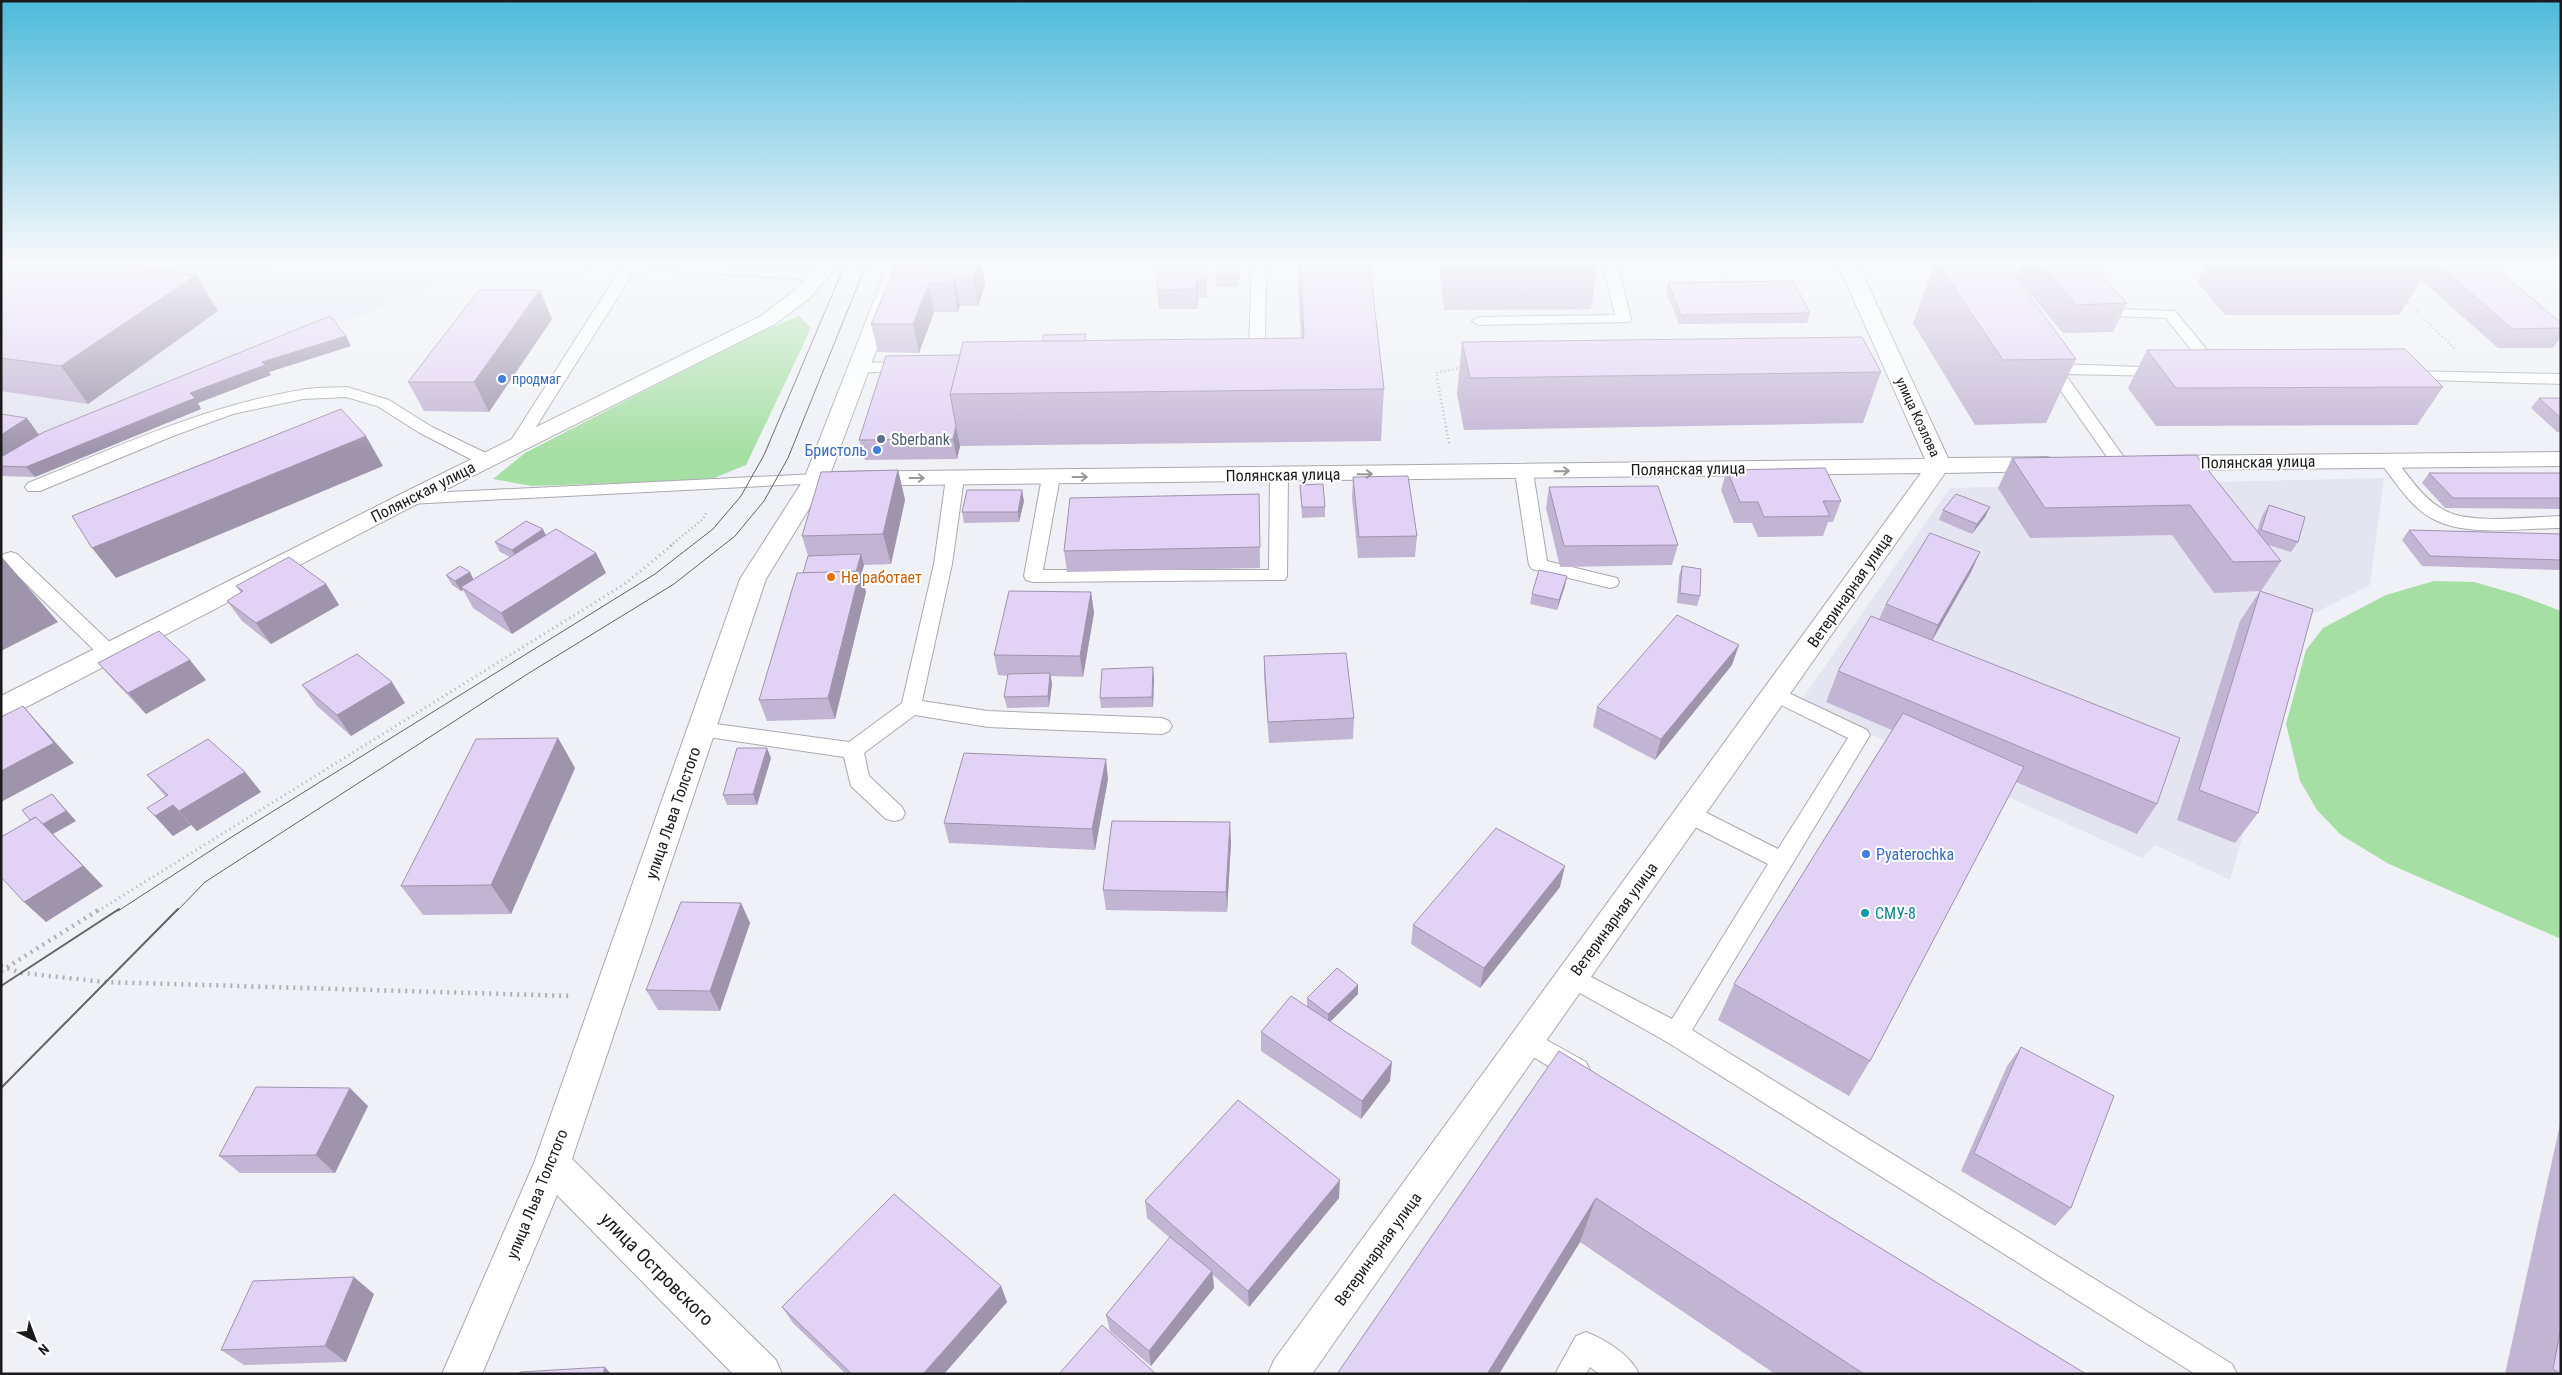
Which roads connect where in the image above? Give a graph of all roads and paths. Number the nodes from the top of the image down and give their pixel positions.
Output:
1 (592, 324) edge
2 (760, 324) edge
3 (874, 324) edge
4 (1258, 324) edge
5 (1869, 324) edge
6 (2179, 324) edge
7 (2429, 324) edge
8 (2042, 354) edge
9 (1230, 358) edge
10 (1472, 366) edge
11 (923, 367) edge
12 (857, 368) junction
13 (2054, 369) junction
14 (2178, 372) edge
15 (2198, 372) edge
16 (2385, 376) edge
17 (2484, 378) junction
18 (2561, 379) edge
19 (516, 445) junction
20 (1449, 446) dead end
21 (2561, 459) edge
22 (486, 460) junction
23 (2388, 460) junction
24 (2120, 463) junction
25 (1940, 465) junction
26 (1524, 472) junction
27 (1280, 475) junction
28 (1051, 477) junction
29 (955, 478) junction
30 (816, 479) junction
31 (34, 487) dead end
32 (408, 499) junction
33 (2561, 522) edge
34 (1, 562) edge
35 (1610, 582) dead end
36 (108, 652) junction
37 (1776, 694) junction
38 (911, 707) junction
39 (1, 708) edge
40 (1162, 726) dead end
41 (701, 730) junction
42 (853, 750) junction
43 (894, 813) dead end
44 (1689, 814) junction
45 (1782, 862) junction
46 (1, 966) edge
47 (1572, 977) junction
48 (609, 997) junction
49 (1676, 1034) junction
50 (1527, 1040) junction
51 (1595, 1081) edge
52 (552, 1164) junction
53 (462, 1374) edge
54 (762, 1374) edge
55 (1288, 1374) edge
56 (1570, 1374) edge
57 (1624, 1374) edge
58 (2222, 1374) edge

1 - 19 lane
2 - 19 street, Полянская улица
3 - 12 street, улица Льва Толстого
4 - 9 lane
5 - 25 street, улица Козлова
6 - 15 lane
7 - 17 path
8 - 13 lane
10 - 20 path
11 - 12 lane
12 - 30 street, улица Льва Толстого
13 - 14 lane
13 - 24 lane
16 - 17 lane
17 - 18 lane
19 - 22 street, Полянская улица
21 - 23 street, Полянская улица
22 - 31 lane
22 - 32 street, Полянская улица
23 - 24 street, Полянская улица
23 - 33 lane
24 - 25 street, Полянская улица
26 -> 25 street, Полянская улица
25 - 37 street, Ветеринарная улица
27 -> 26 street, Полянская улица
26 - 35 lane
28 -> 27 street, Полянская улица
27 - 28 lane
28 - 29 street, Полянская улица
30 -> 29 street, Полянская улица
29 - 38 lane
30 - 32 lane
30 - 41 street, улица Льва Толстого
32 - 36 street, Полянская улица
34 - 36 lane
36 - 39 street, Полянская улица
37 - 44 street, Ветеринарная улица
37 - 45 lane
38 - 40 lane
38 - 42 lane
41 - 42 lane
41 - 48 street, улица Льва Толстого
42 - 43 lane
44 - 45 lane
44 - 47 street, Ветеринарная улица
45 - 49 lane
46 - 48 path
47 - 49 lane
47 - 50 street, Ветеринарная улица
48 - 52 street, улица Льва Толстого
49 - 58 lane
50 - 51 lane
50 - 55 street, Ветеринарная улица
52 - 53 street, улица Льва Толстого
52 - 54 street, улица Островского
56 - 57 lane

